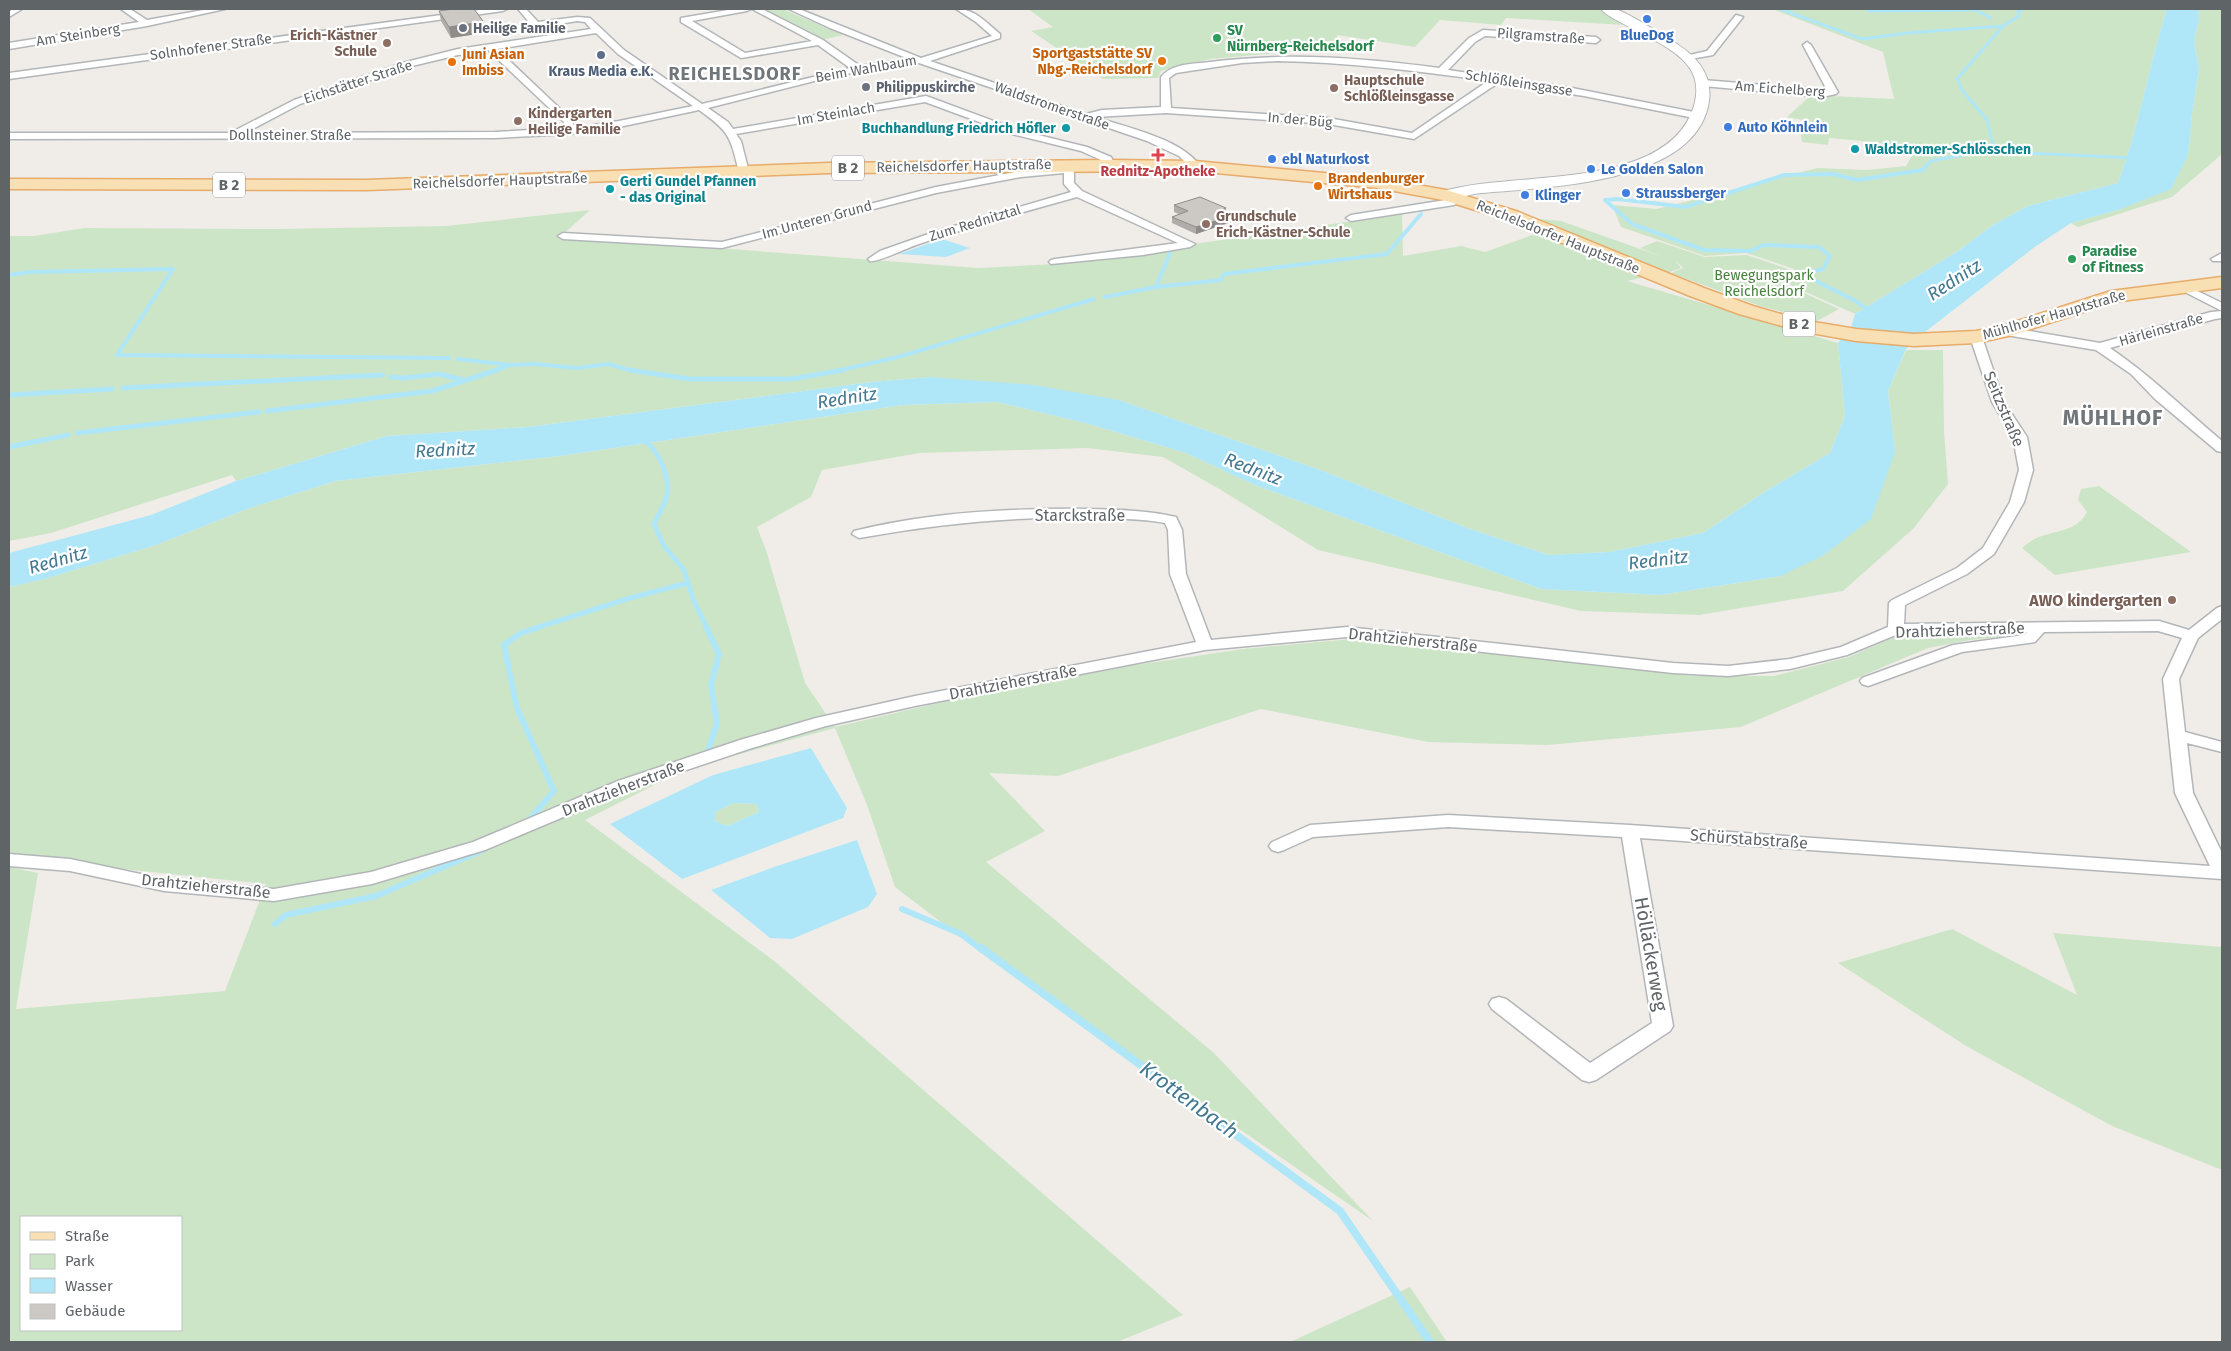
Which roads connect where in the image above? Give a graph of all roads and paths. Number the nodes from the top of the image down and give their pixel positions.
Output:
1 (18, 9) edge
2 (125, 9) edge
3 (220, 9) edge
4 (503, 9) edge
5 (522, 9) edge
6 (747, 9) edge
7 (756, 9) edge
8 (793, 9) edge
9 (960, 9) edge
10 (1607, 9) edge
11 (9, 15) edge
12 (1739, 16) dead end
13 (146, 24) junction
14 (536, 25) junction
15 (598, 30) junction
16 (548, 38) junction
17 (1596, 40) dead end
18 (820, 42) junction
19 (9, 46) edge
20 (1807, 46) dead end
21 (490, 47) junction
22 (1688, 58) junction
23 (923, 60) junction
24 (858, 69) junction
25 (1442, 71) junction
26 (9, 76) edge
27 (1496, 80) junction
28 (1703, 83) junction
29 (702, 106) junction
30 (1166, 110) junction
31 (968, 116) joint
32 (1699, 116) junction
33 (1086, 118) junction
34 (571, 131) junction
35 (732, 132) junction
36 (232, 135) junction
37 (9, 136) edge
38 (1110, 164) junction
39 (1195, 166) junction
40 (1069, 168) junction
41 (744, 172) junction
42 (9, 184) edge
43 (1078, 193) junction
44 (1453, 197) junction
45 (1351, 218) dead end
46 (563, 236) dead end
47 (874, 259) dead end
48 (1055, 262) dead end
49 (2222, 283) edge
50 (2185, 288) junction
51 (2222, 309) edge
52 (2006, 331) junction
53 (1976, 338) junction
54 (2100, 347) junction
55 (2222, 448) edge
56 (859, 534) dead end
57 (2220, 616) edge
58 (2039, 628) junction
59 (1896, 629) junction
60 (2191, 636) junction
61 (1205, 646) junction
62 (1868, 681) dead end
63 (2178, 735) junction
64 (2222, 747) edge
65 (1630, 831) junction
66 (1278, 846) dead end
67 (9, 860) edge
68 (2222, 872) edge
69 (1499, 1004) dead end

1 - 11 street
2 - 13 street, Am Steinberg
3 - 13 street, Am Steinberg
4 - 26 street, Solnhofener Straße
5 - 14 street
6 - 18 street
7 - 18 street
8 - 23 street, Waldstromerstraße
9 - 23 street, Beim Wahlbaum
10 - 22 main road
12 - 22 street
13 - 19 street, Am Steinberg
14 - 15 street
14 - 16 street
15 - 16 street
15 - 29 street
16 - 21 street, Eichstätter Straße
17 - 25 street, Pilgramstraße
18 - 24 street
20 - 28 street, Am Eichelberg
21 - 34 street
21 - 36 street, Eichstätter Straße
22 - 28 main road
23 - 24 street, Beim Wahlbaum
23 - 33 street, Waldstromerstraße
24 - 29 street, Beim Wahlbaum
25 - 27 street, Schlößleinsgasse
25 - 30 street, Schlößleinsgasse
27 - 30 street, In der Büg
27 - 32 street, Schlößleinsgasse
28 - 32 main road
29 - 34 street, Beim Wahlbaum
29 - 35 street
30 - 33 street, In der Büg
31 - 35 street, Im Steinlach
31 - 38 street, Reichelsdorfer Hauptstraße
32 - 44 main road
33 - 39 street, Waldstromerstraße
34 - 36 street, Dollnsteiner Straße
35 - 41 street
36 - 37 street, Dollnsteiner Straße
38 - 39 main road, Reichelsdorfer Hauptstraße / B 2
38 - 40 main road, Reichelsdorfer Hauptstraße / B 2
39 - 44 main road, Reichelsdorfer Hauptstraße / B 2
40 - 41 main road, Reichelsdorfer Hauptstraße / B 2
40 - 43 street
40 - 46 street, Im Unteren Grund
41 - 42 main road, Reichelsdorfer Hauptstraße / B 2
43 - 47 street, Zum Rednitztal
43 - 48 street
44 - 45 street
44 - 53 main road, Reichelsdorfer Hauptstraße / B 2
49 - 50 main road, Mühlhofer Hauptstraße / B 2
50 - 51 street
50 - 52 main road, Mühlhofer Hauptstraße / B 2
51 - 54 street, Härleinstraße
52 - 53 main road, Mühlhofer Hauptstraße / B 2
52 - 54 street
53 - 59 street, Seitzstraße
54 - 55 street
56 - 61 street, Starckstraße
57 - 60 street
58 - 59 street, Drahtzieherstraße
58 - 60 street, Drahtzieherstraße
58 - 62 street, Drahtzieherstraße
59 - 61 street, Drahtzieherstraße
60 - 63 street
61 - 67 street, Drahtzieherstraße
63 - 64 street
63 - 68 street
65 - 66 street, Schürstabstraße
65 - 68 street, Schürstabstraße
65 - 69 street, Hölläckerweg

